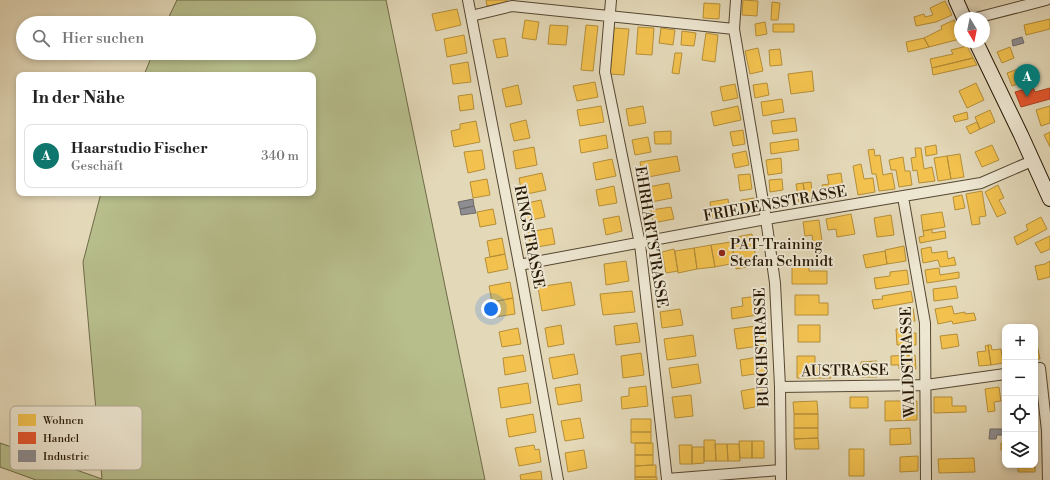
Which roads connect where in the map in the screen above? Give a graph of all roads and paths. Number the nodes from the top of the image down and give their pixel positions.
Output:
1 (468, 0) edge
2 (611, 0) edge
3 (736, 0) edge
4 (956, 0) edge
5 (1046, 0) edge
6 (961, 12) edge
7 (990, 14) edge
8 (471, 16) junction
9 (609, 17) junction
10 (734, 29) junction
11 (979, 48) edge
12 (1032, 161) junction
13 (903, 197) junction
14 (1050, 199) edge
15 (766, 219) junction
16 (640, 244) junction
17 (519, 265) junction
18 (1042, 368) edge
19 (1002, 374) edge
20 (926, 385) junction
21 (780, 387) junction
22 (781, 475) edge
23 (558, 480) edge
24 (667, 480) edge
25 (926, 480) edge
26 (1048, 480) edge

1 - 8 street, RINGSTRASSE
2 - 9 street, EHRHARTSTRASSE
3 - 10 street, BUSCHSTRASSE
4 - 6 main road
5 - 7 street
8 - 9 street
8 - 17 street, RINGSTRASSE
9 - 10 street
9 - 16 street, EHRHARTSTRASSE
10 - 15 street, BUSCHSTRASSE
11 - 12 main road
12 - 13 street, FRIEDENSSTRASSE
12 - 14 main road
13 - 15 street, FRIEDENSSTRASSE
13 - 20 street, WALDSTRASSE
15 - 16 street, FRIEDENSSTRASSE
15 - 21 street, BUSCHSTRASSE
16 - 17 street, FRIEDENSSTRASSE
16 - 24 street, EHRHARTSTRASSE
17 - 23 street, RINGSTRASSE
18 - 26 street
19 - 20 street, AUSTRASSE
20 - 21 street, AUSTRASSE
20 - 25 street, WALDSTRASSE
21 - 22 street, BUSCHSTRASSE
22 - 24 street, EHRHARTSTRASSE

